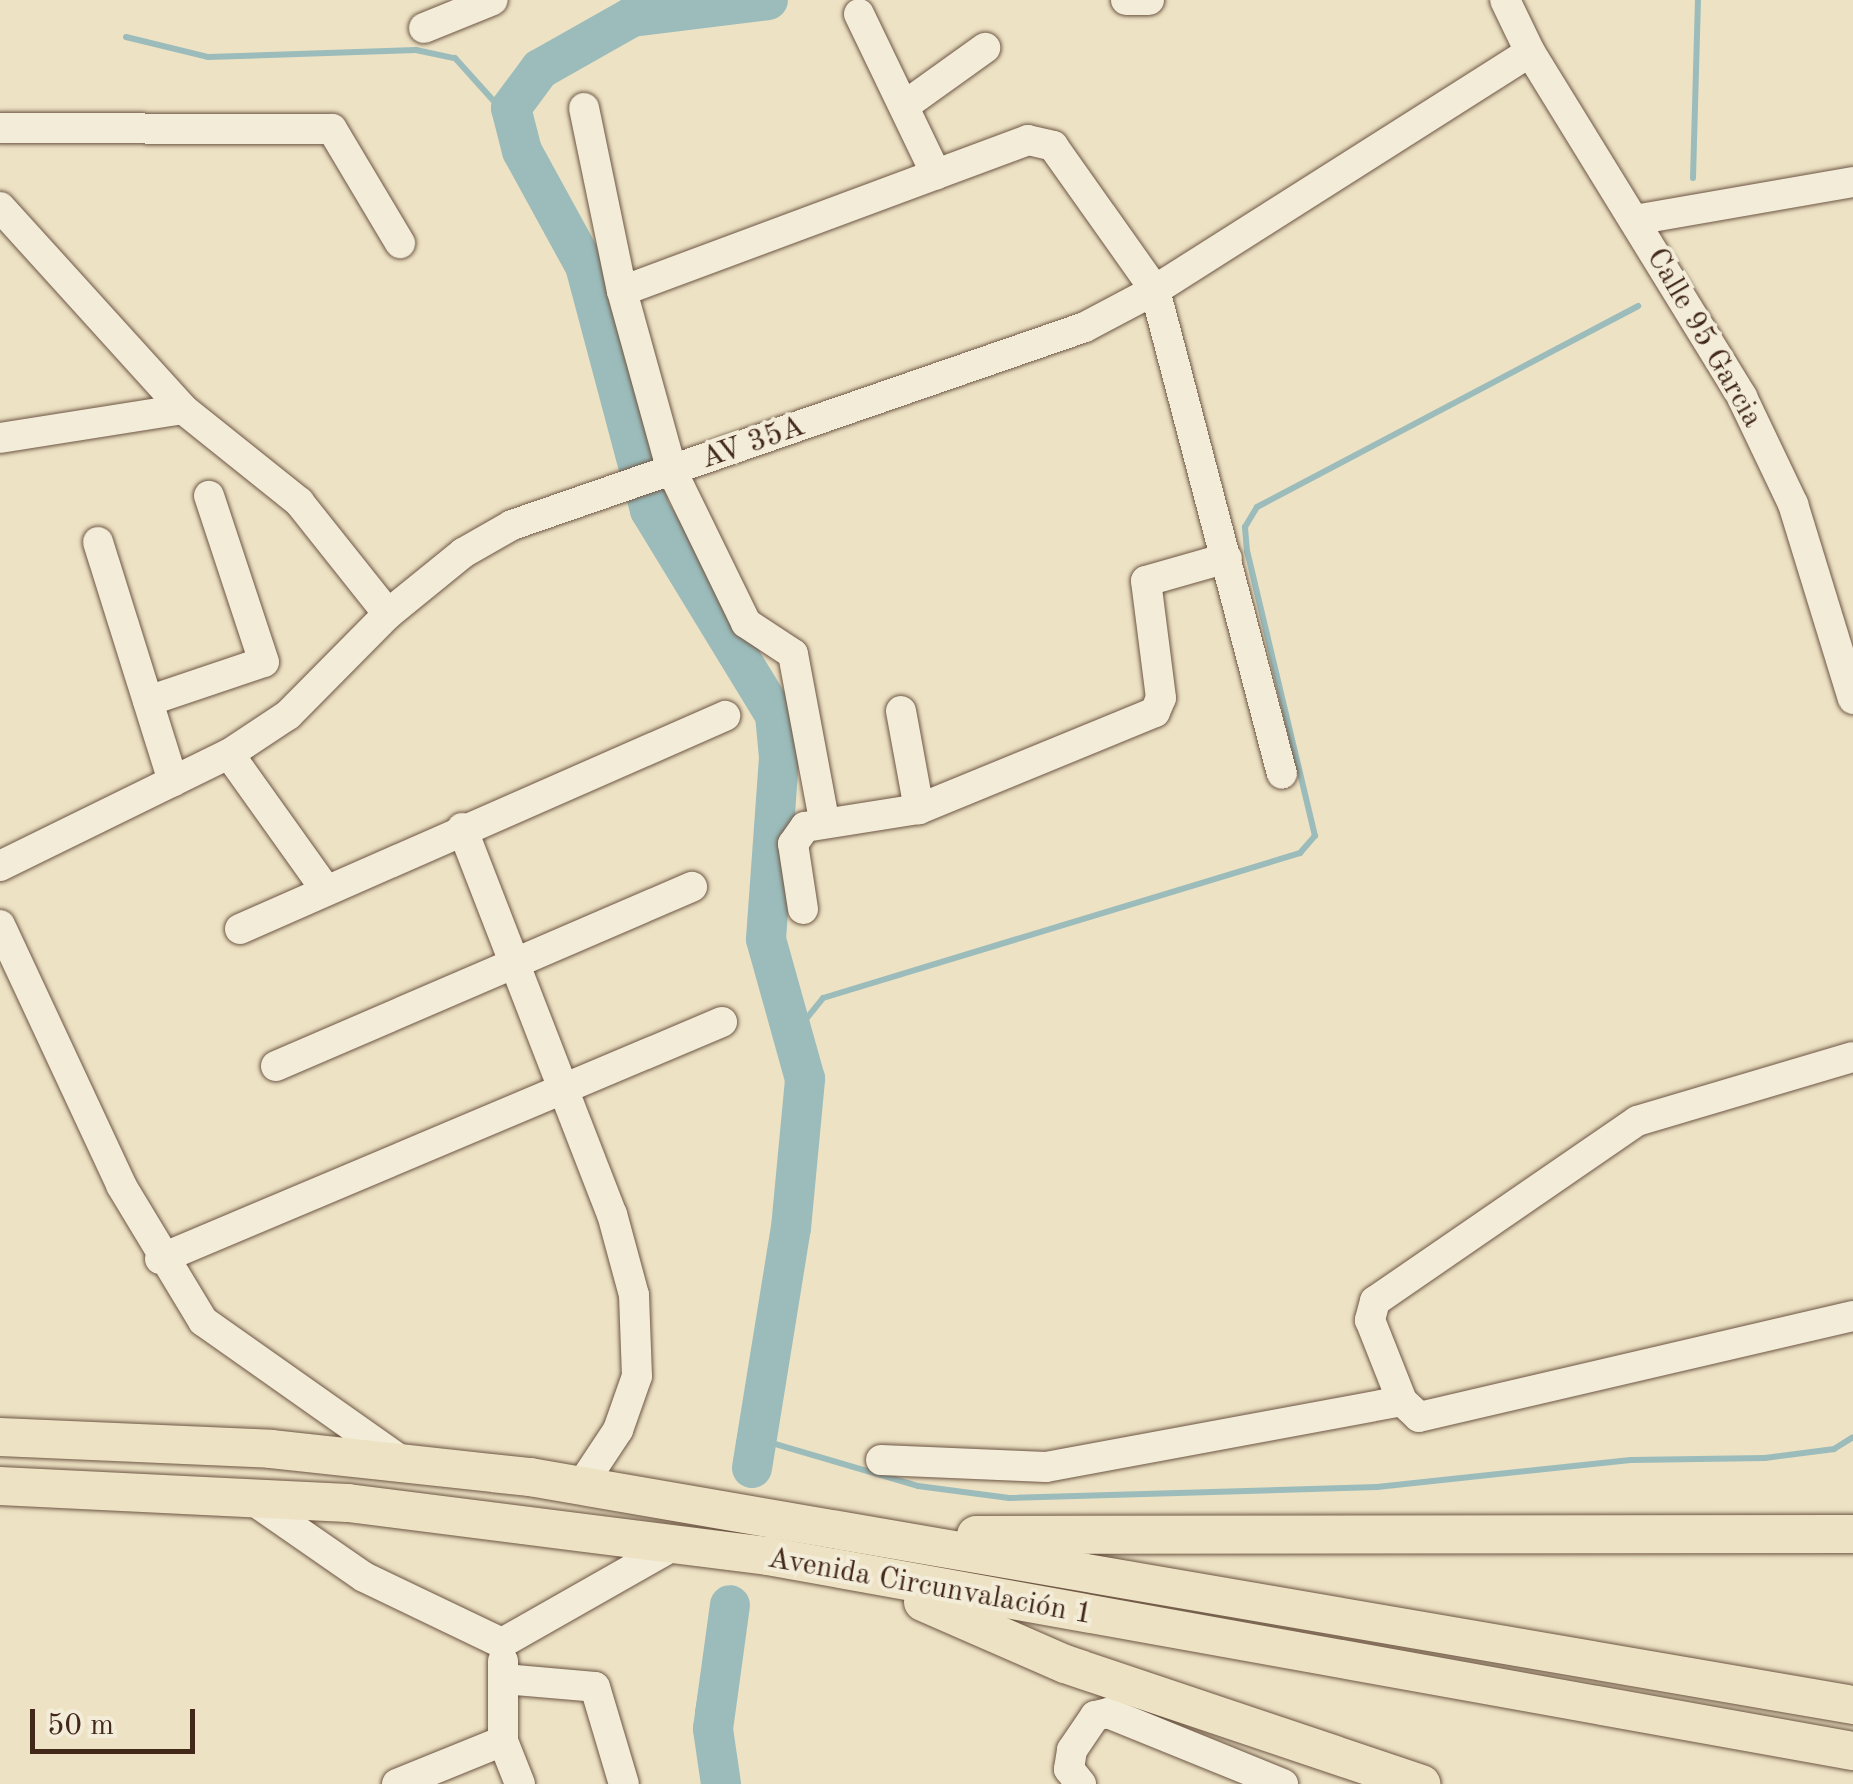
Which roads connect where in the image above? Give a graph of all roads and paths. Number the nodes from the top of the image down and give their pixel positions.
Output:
1 (494, 0) edge
2 (1126, 0) edge
3 (1149, 0) edge
4 (1505, 0) edge
5 (860, 14) dead end
6 (424, 28) dead end
7 (985, 48) dead end
8 (1530, 52) junction
9 (904, 106) junction
10 (584, 108) dead end
11 (4, 134) edge
12 (936, 174) junction
13 (1853, 182) edge
14 (0, 206) edge
15 (1635, 220) junction
16 (400, 243) dead end
17 (1154, 290) junction
18 (622, 291) junction
19 (183, 409) junction
20 (0, 438) edge
21 (663, 473) junction
22 (209, 496) dead end
23 (98, 542) dead end
24 (1227, 558) junction
25 (388, 614) junction
26 (1853, 698) edge
27 (148, 701) junction
28 (901, 712) dead end
29 (725, 716) dead end
30 (228, 754) junction
31 (1282, 774) dead end
32 (173, 782) junction
33 (919, 808) junction
34 (824, 820) junction
35 (462, 828) junction
36 (0, 866) edge
37 (324, 887) junction
38 (692, 887) dead end
39 (803, 910) dead end
40 (0, 925) edge
41 (240, 929) dead end
42 (514, 962) junction
43 (722, 1022) dead end
44 (1853, 1057) edge
45 (276, 1066) dead end
46 (561, 1086) junction
47 (160, 1258) junction
48 (1853, 1316) edge
49 (1402, 1401) junction
50 (0, 1437) edge
51 (880, 1460) dead end
52 (409, 1467) junction
53 (0, 1486) edge
54 (581, 1486) junction
55 (245, 1495) junction
56 (1853, 1534) edge
57 (879, 1536) junction
58 (676, 1544) junction
59 (870, 1578) junction
60 (502, 1643) junction
61 (504, 1679) junction
62 (1853, 1705) edge
63 (503, 1742) junction
64 (1853, 1751) edge
65 (397, 1784) edge
66 (520, 1784) edge
67 (624, 1784) edge
68 (1081, 1784) edge
69 (1283, 1784) edge
70 (1421, 1784) edge

1 - 6 street
2 - 3 street
4 - 8 street, Calle 95 Garcia
5 - 9 street
7 - 9 street
8 - 15 street, Calle 95 Garcia
8 - 17 street, AV 35A
9 - 12 street
10 - 18 street
11 - 16 street
12 - 17 street
12 - 18 street
13 - 15 street
14 - 19 street
15 - 26 street, Calle 95 Garcia
17 - 21 street, AV 35A
17 - 24 street
18 - 21 street
19 - 20 street
19 - 25 street
21 - 25 street, AV 35A
21 - 34 street
22 - 27 street
23 - 27 street
24 - 31 street
24 - 33 street
25 - 30 street, AV 35A
27 - 32 street
28 - 33 street
29 - 35 street
30 - 32 street, AV 35A
30 - 37 street
32 - 36 street, AV 35A
33 - 34 street
34 - 39 street
35 - 37 street
35 - 42 street
37 - 41 street
38 - 42 street
40 - 47 street
42 - 45 street
42 - 46 street
43 - 46 street
44 - 49 street
46 - 47 street
46 - 54 street
47 - 52 street
48 - 49 street
49 - 51 street
50 - 52 main road, Avenida Circunvalación 1
52 - 54 main road, Avenida Circunvalación 1
53 - 55 main road, Avenida Circunvalación 1
54 - 57 main road, Avenida Circunvalación 1
55 - 58 main road, Avenida Circunvalación 1
55 - 60 street
56 - 57 main road
57 - 62 main road, Avenida Circunvalación 1
58 - 59 main road, Avenida Circunvalación 1
58 - 60 street
59 - 64 main road, Avenida Circunvalación 1
59 - 70 main road
60 - 61 street
61 - 63 street
61 - 67 street
63 - 65 street
63 - 66 street
68 - 69 street

